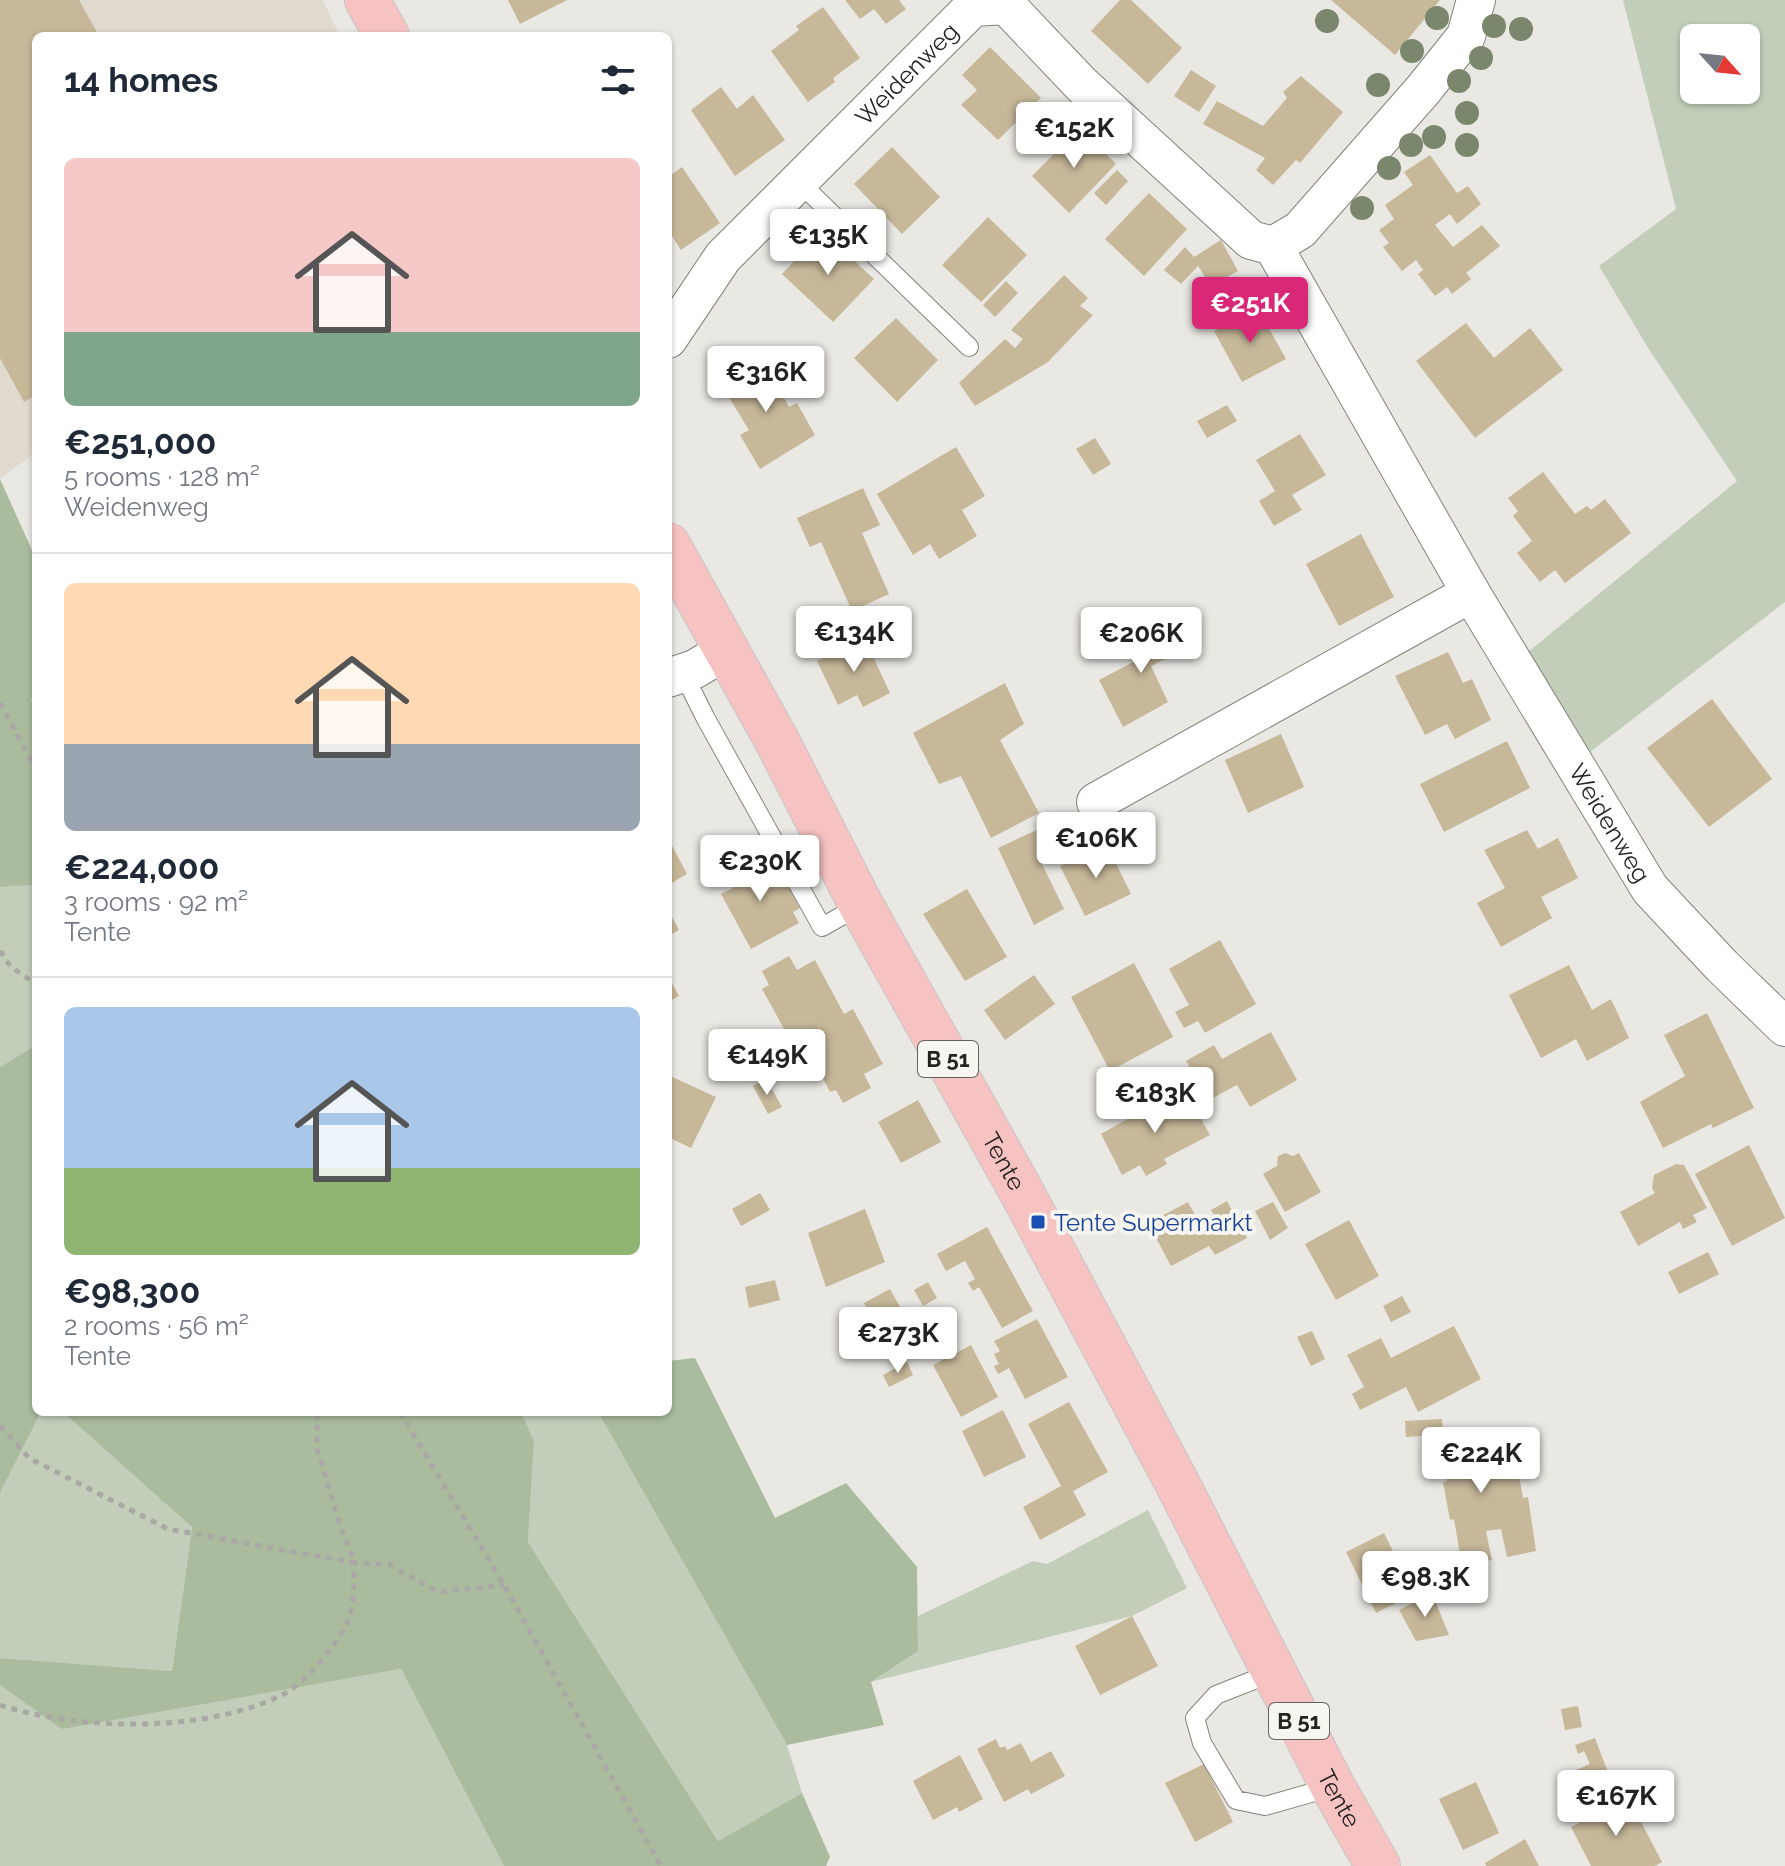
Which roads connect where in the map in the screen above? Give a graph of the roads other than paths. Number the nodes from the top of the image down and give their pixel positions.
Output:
1 (367, 0) edge
2 (1483, 2) edge
3 (385, 32) edge
4 (798, 181) junction
5 (1273, 246) junction
6 (672, 333) edge
7 (969, 347) dead end
8 (672, 552) edge
9 (1471, 593) junction
10 (725, 651) junction
11 (676, 676) edge
12 (1096, 802) dead end
13 (861, 905) junction
14 (1785, 1027) edge
15 (1274, 1672) junction
16 (1333, 1787) junction
17 (1378, 1866) edge

1 - 3 main road
2 - 5 street
4 - 5 street, Weidenweg
4 - 6 street, Weidenweg
4 - 7 lane
5 - 9 street, Weidenweg
8 - 10 main road, Tente / B 51
9 - 12 street
9 - 14 street, Weidenweg
10 - 11 street
10 - 13 main road, Tente / B 51
11 - 13 lane
13 - 15 main road, Tente / B 51
15 - 16 main road, Tente / B 51
15 - 16 lane
16 - 17 main road, Tente / B 51

